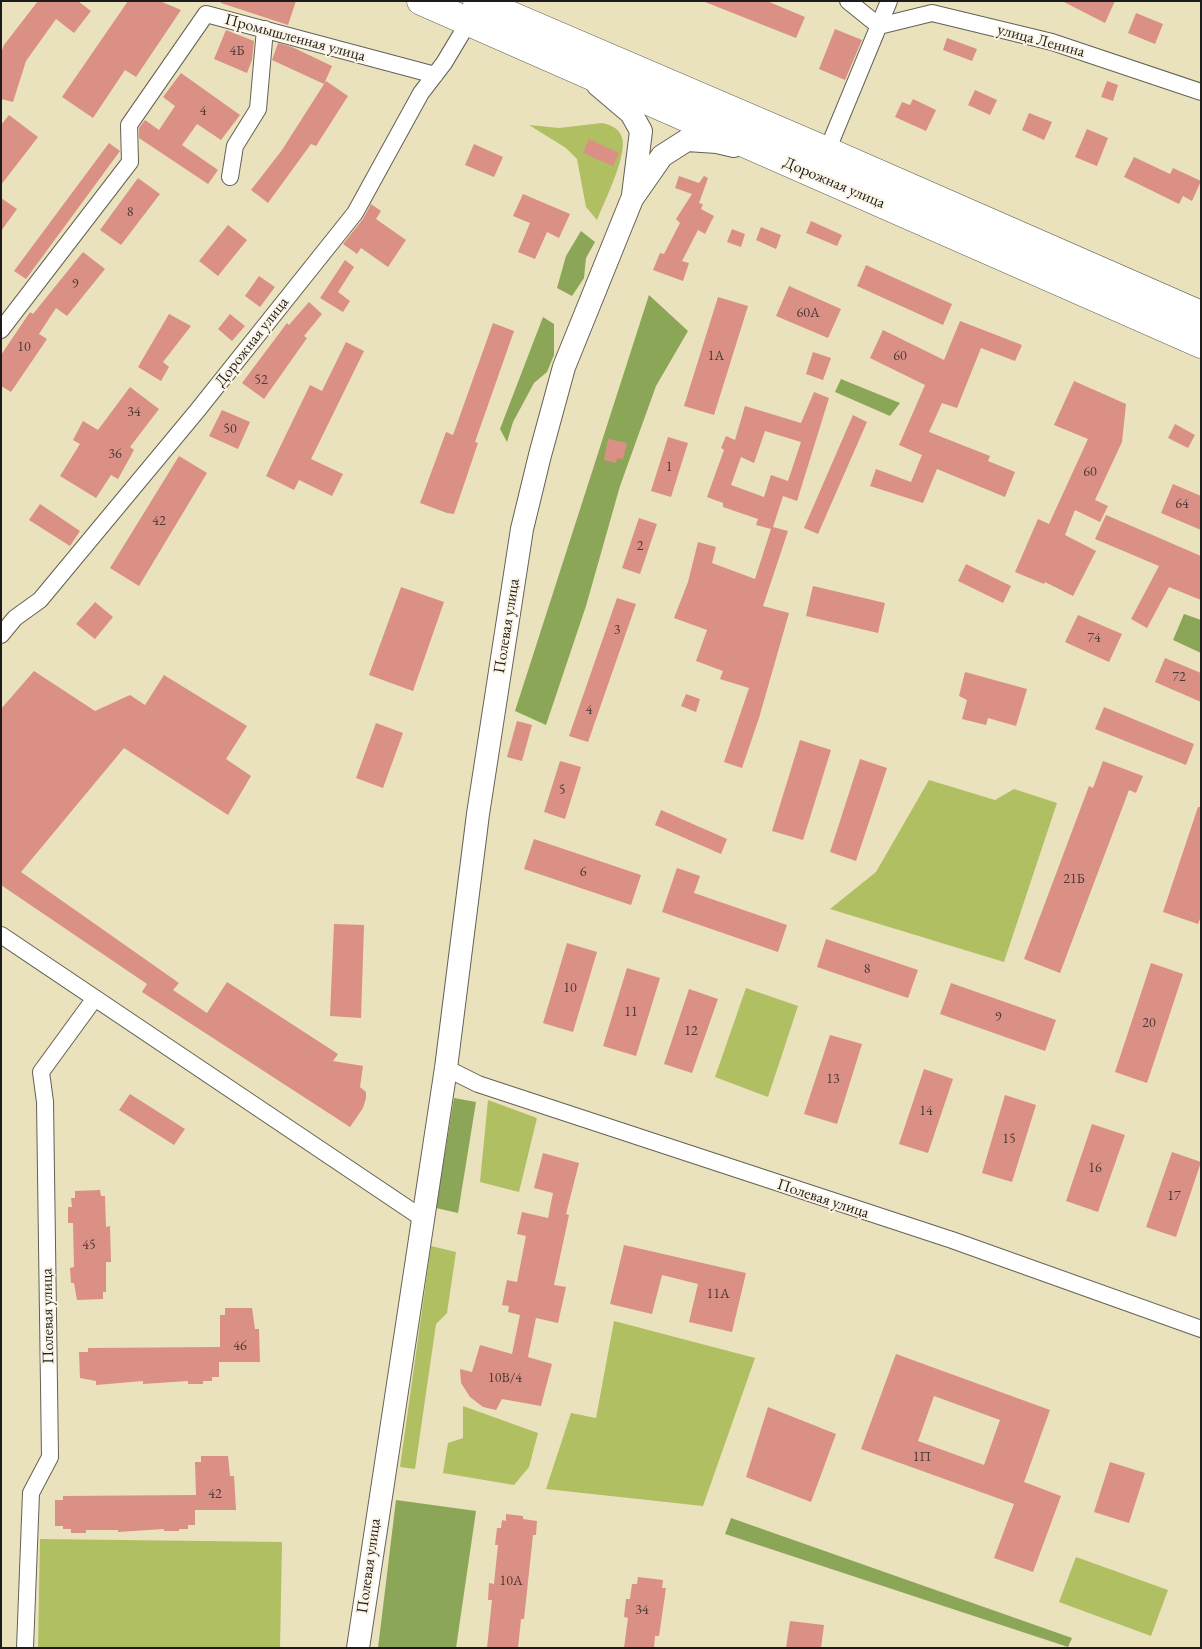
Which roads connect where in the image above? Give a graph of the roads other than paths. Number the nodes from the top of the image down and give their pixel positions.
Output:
1 (422, 1) edge
2 (848, 1) edge
3 (879, 1) edge
4 (889, 1) edge
5 (472, 12) edge
6 (879, 26) junction
7 (265, 29) junction
8 (435, 75) junction
9 (588, 76) junction
10 (1201, 92) edge
11 (827, 151) junction
12 (766, 154) junction
13 (230, 177) dead end
14 (632, 199) junction
15 (1201, 315) edge
16 (1, 330) edge
17 (1201, 344) edge
18 (1, 635) edge
19 (1, 936) edge
20 (95, 998) junction
21 (446, 1068) junction
22 (422, 1218) junction
23 (1201, 1329) edge
24 (25, 1648) edge
25 (358, 1648) edge

1 - 5 highway, Дорожная улица
2 - 6 street
3 - 6 street
4 - 6 street
5 - 8 street, Дорожная улица
5 - 9 highway, Дорожная улица
5 - 11 highway, Дорожная улица
6 - 10 street, улица Ленина
6 - 11 street
7 - 8 street, Промышленная улица
7 - 13 street
7 - 16 street, Промышленная улица
8 - 18 street, Дорожная улица
9 - 12 highway, Дорожная улица
9 - 14 main road
11 - 15 highway, Дорожная улица
12 - 14 main road
12 - 17 highway, Дорожная улица
14 - 21 main road, Полевая улица
19 - 20 street
20 - 22 street
20 - 24 street, Полевая улица
21 - 22 main road, Полевая улица
21 - 23 street, Полевая улица
22 - 25 main road, Полевая улица

